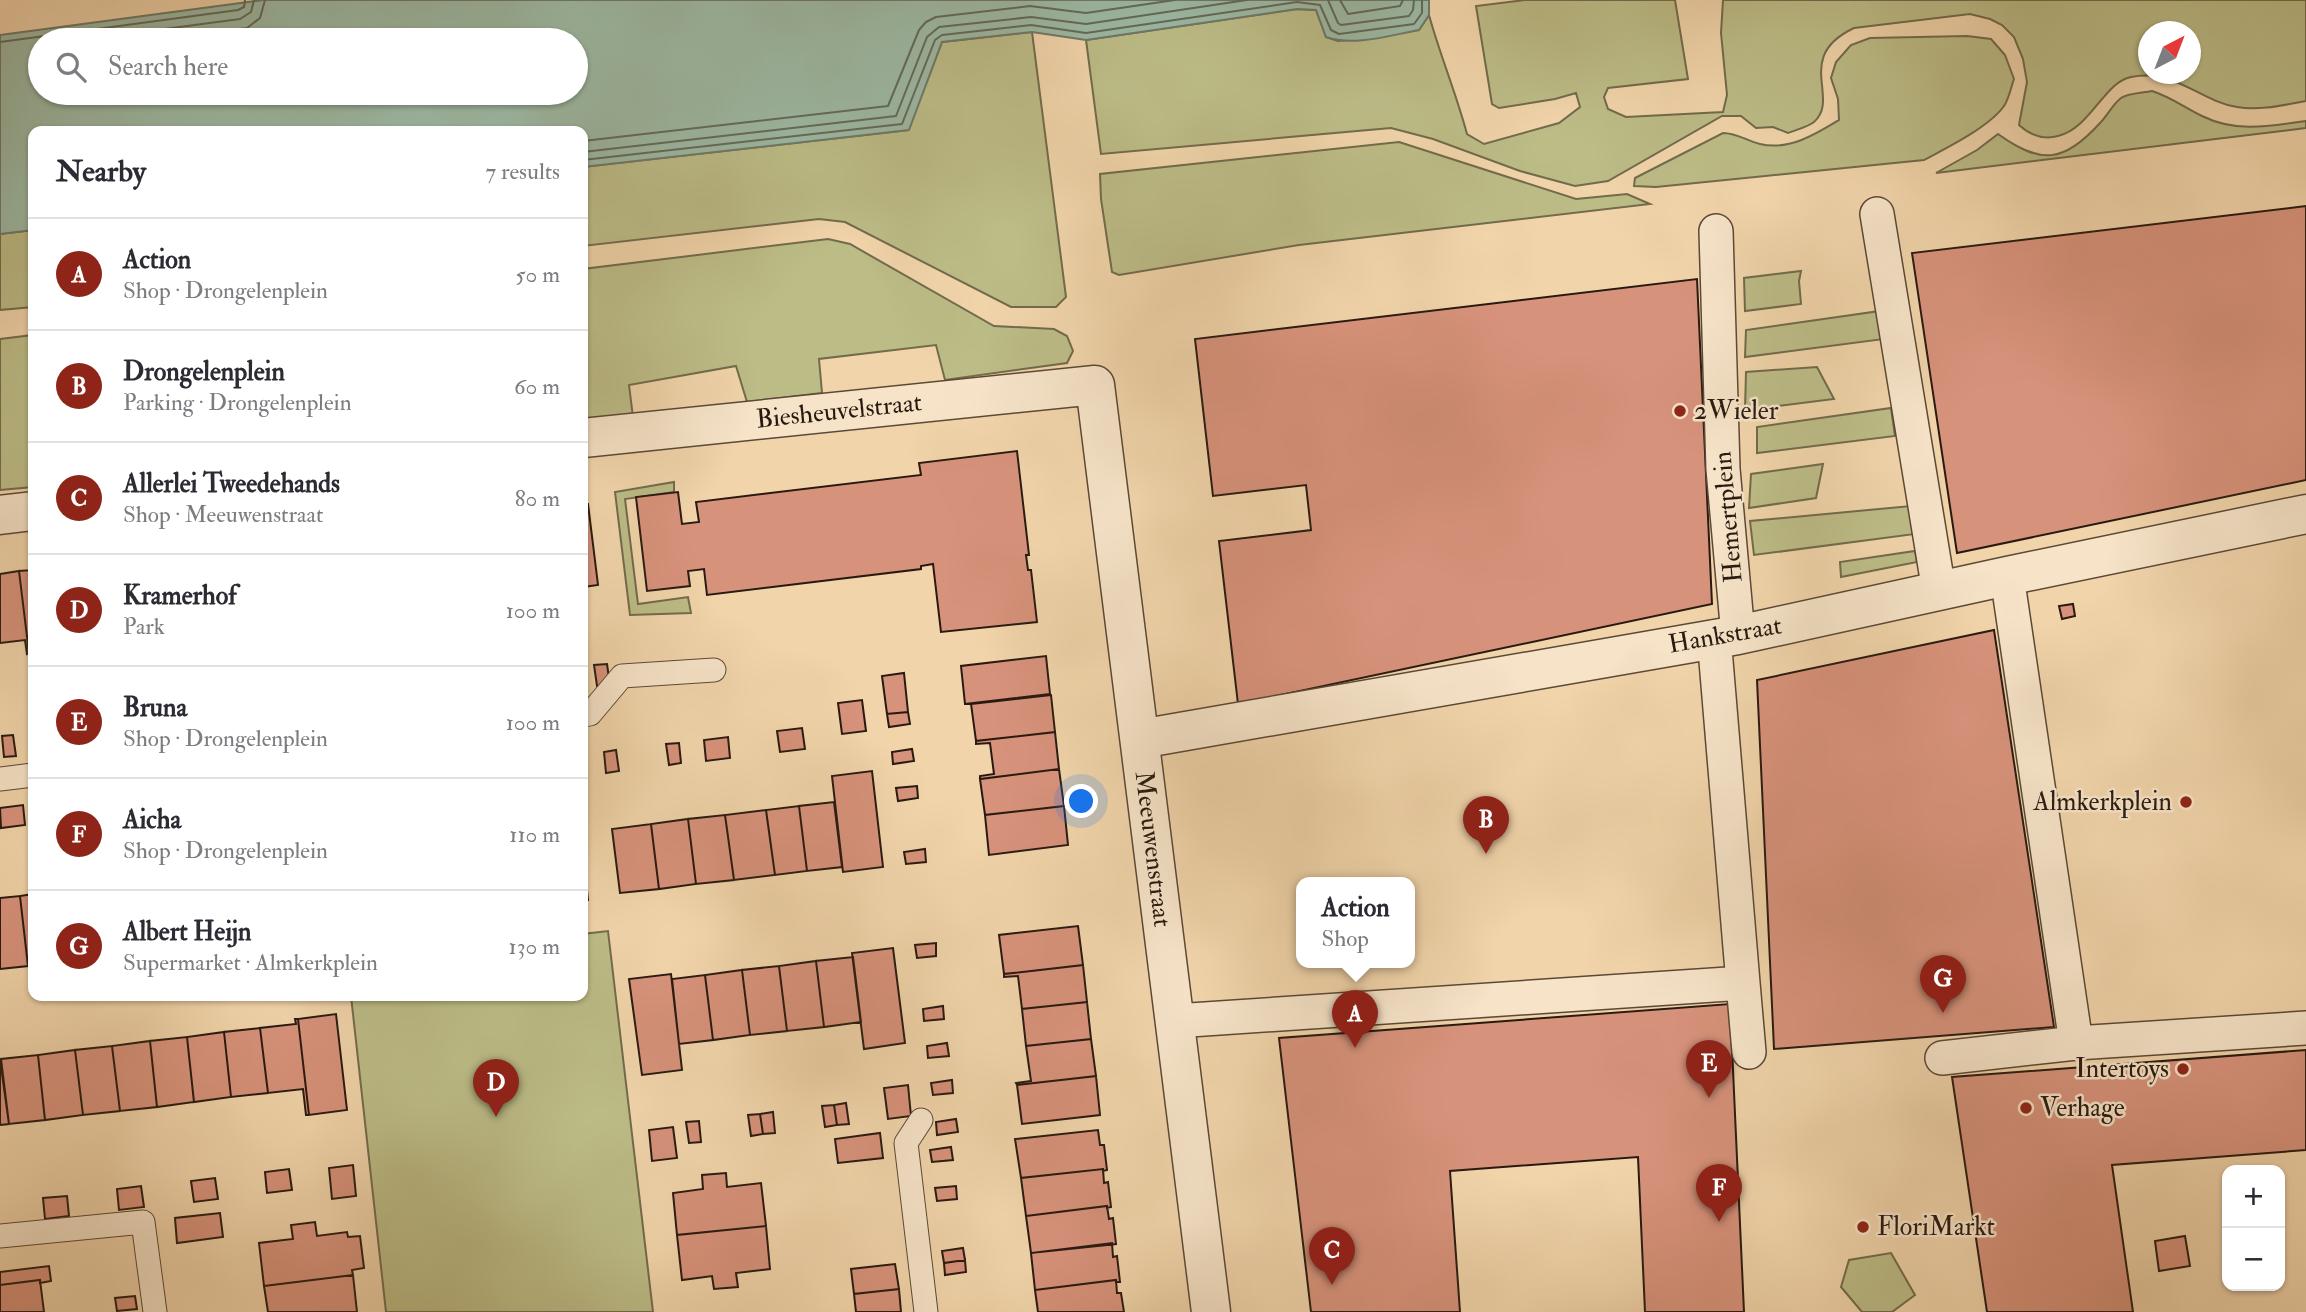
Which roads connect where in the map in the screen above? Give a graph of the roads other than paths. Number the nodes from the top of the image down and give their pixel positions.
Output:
1 (1877, 214) dead end
2 (1716, 231) dead end
3 (1095, 385) joint
4 (588, 437) edge
5 (28, 512) edge
6 (2306, 514) edge
7 (0, 515) edge
8 (2007, 576) junction
9 (1939, 591) junction
10 (1726, 636) junction
11 (714, 670) dead end
12 (588, 714) edge
13 (1140, 739) junction
14 (28, 776) edge
15 (0, 779) edge
16 (1743, 983) junction
17 (1175, 1021) junction
18 (2306, 1028) edge
19 (2076, 1043) junction
20 (1749, 1052) dead end
21 (1942, 1058) dead end
22 (921, 1120) dead end
23 (0, 1236) edge
24 (155, 1312) edge
25 (926, 1312) edge
26 (1211, 1312) edge

1 - 9 street
2 - 10 street, Hemertplein
3 - 4 street, Biesheuvelstraat
3 - 13 street, Meeuwenstraat
5 - 7 street
6 - 8 street, Hankstraat
8 - 9 street, Hankstraat
8 - 19 street
9 - 10 street, Hankstraat
10 - 13 street, Hankstraat
10 - 16 street, Hemertplein
11 - 12 lane
13 - 17 street, Meeuwenstraat
14 - 15 lane
16 - 17 street
16 - 20 street, Hemertplein
17 - 26 street, Meeuwenstraat
18 - 19 street
19 - 21 street
22 - 25 lane
23 - 24 lane

